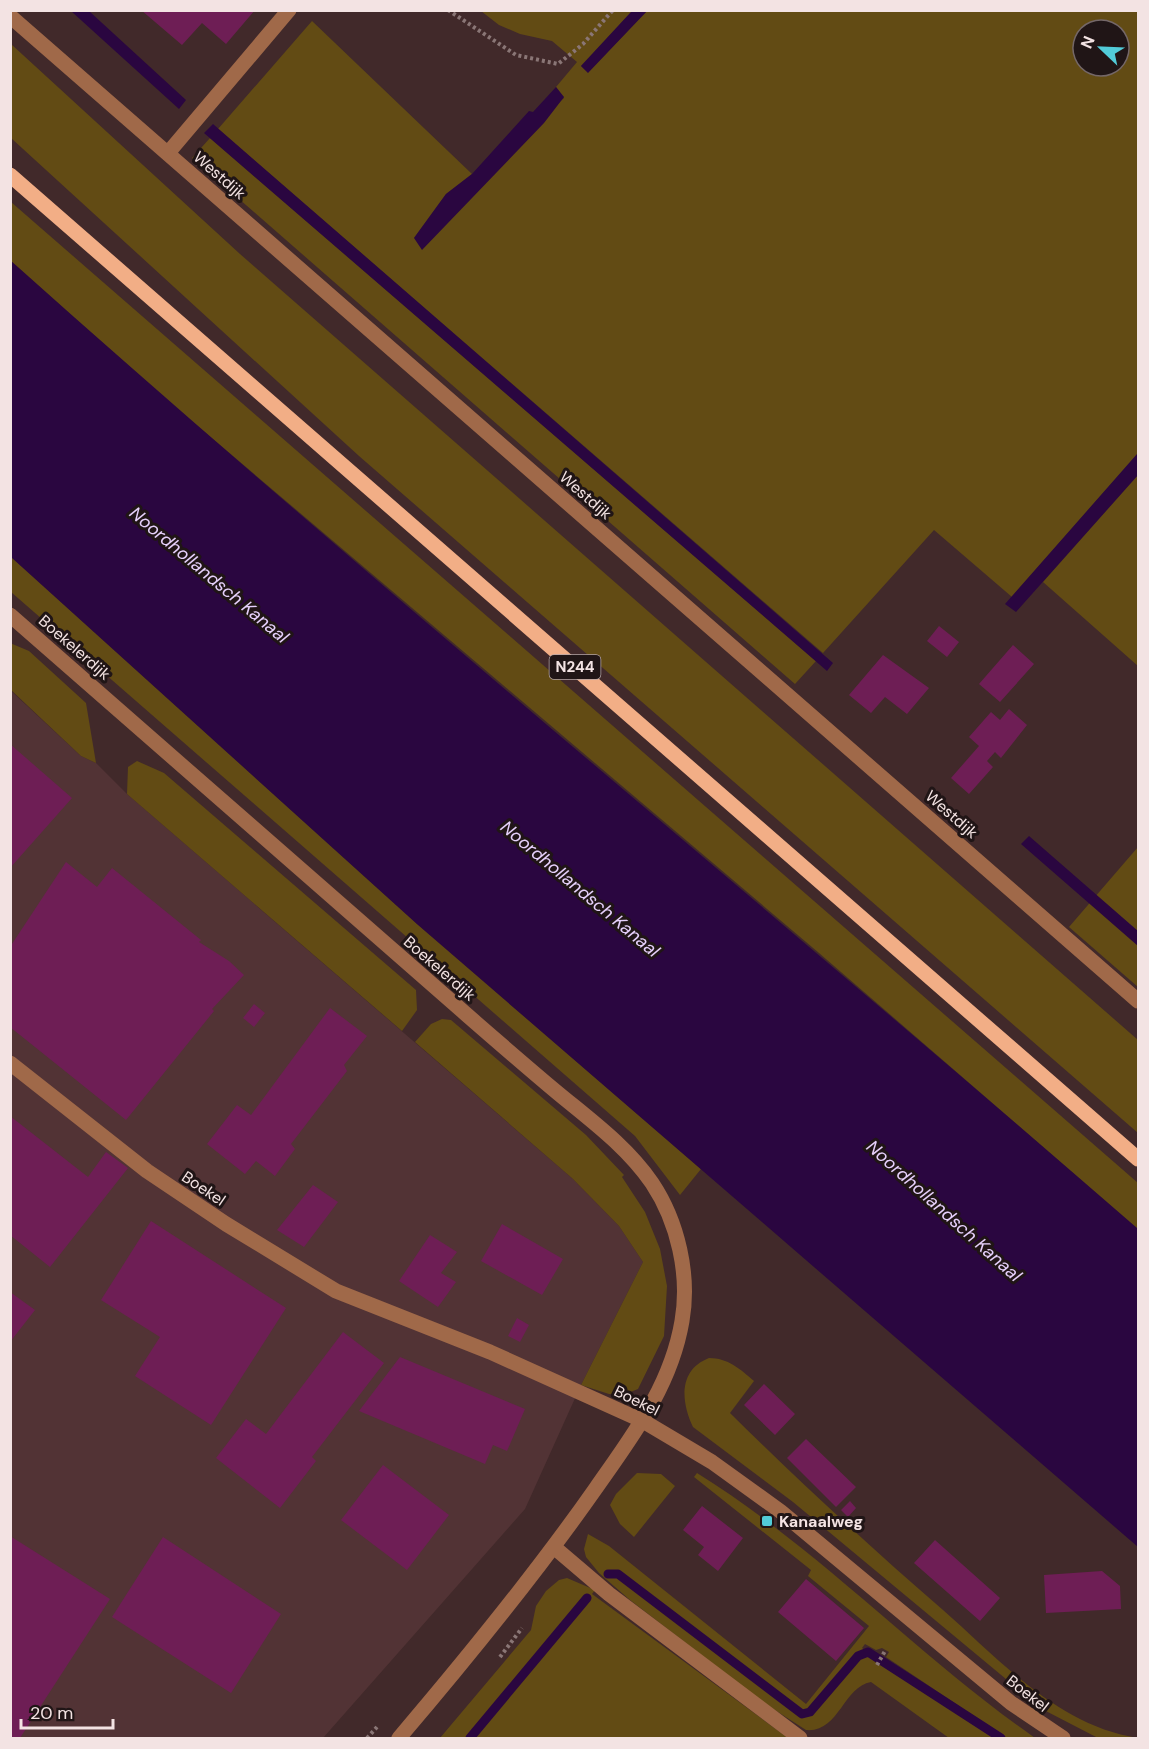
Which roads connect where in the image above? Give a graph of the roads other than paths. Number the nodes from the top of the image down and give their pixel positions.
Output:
1 (289, 10) edge
2 (10, 16) edge
3 (168, 153) junction
4 (10, 176) edge
5 (10, 615) edge
6 (1138, 1001) edge
7 (10, 1063) edge
8 (1138, 1159) edge
9 (643, 1422) junction
10 (555, 1548) junction
11 (399, 1738) edge
12 (800, 1738) edge
13 (1064, 1738) edge

1 - 3 street
2 - 3 street, Westdijk
3 - 6 street, Westdijk
4 - 8 main road, N244
5 - 9 street, Boekelerdijk
7 - 9 street, Boekel
9 - 10 street
9 - 13 street, Boekel
10 - 11 street
10 - 12 street

